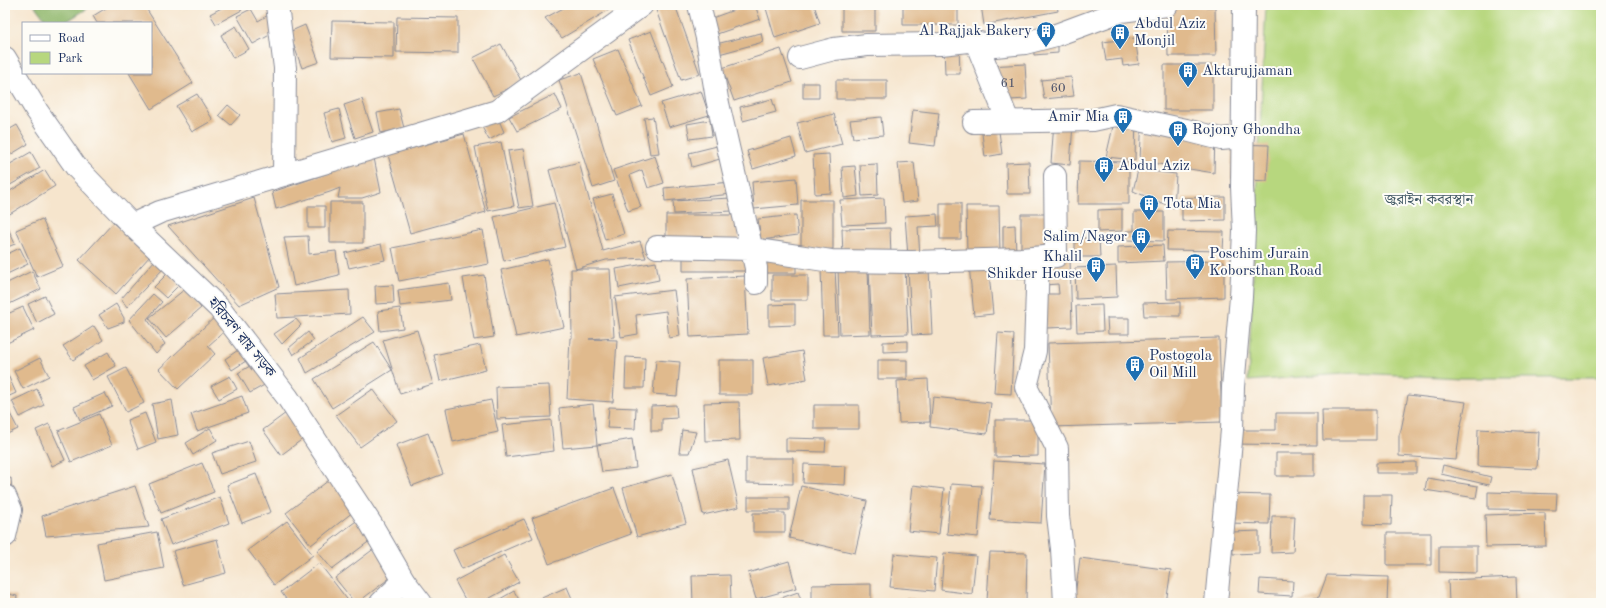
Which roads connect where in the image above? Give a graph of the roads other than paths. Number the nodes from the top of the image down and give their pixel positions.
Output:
1 (277, 5) edge
2 (642, 5) edge
3 (699, 5) edge
4 (1167, 5) edge
5 (1244, 5) edge
6 (1120, 8) edge
7 (976, 42) junction
8 (5, 58) edge
9 (800, 58) dead end
10 (1008, 121) junction
11 (974, 122) dead end
12 (1242, 138) junction
13 (284, 175) junction
14 (1055, 176) dead end
15 (132, 225) junction
16 (657, 247) dead end
17 (752, 249) junction
18 (1038, 258) junction
19 (756, 283) dead end
20 (5, 496) edge
21 (5, 536) edge
22 (404, 581) junction
23 (381, 603) edge
24 (420, 603) edge
25 (1064, 603) edge
26 (1216, 603) edge

1 - 13 street
2 - 13 street
3 - 17 street
4 - 6 street
5 - 12 street
6 - 7 street
7 - 9 street
7 - 10 street
8 - 15 street, হরিচরণ রায় সড়ক
10 - 11 street
10 - 12 street
12 - 26 street
13 - 15 street
14 - 18 street
15 - 22 street, হরিচরণ রায় সড়ক
16 - 17 street
17 - 18 street
17 - 19 street
18 - 25 street
20 - 21 street
22 - 23 street
22 - 24 street, হরিচরণ রায় সড়ক

